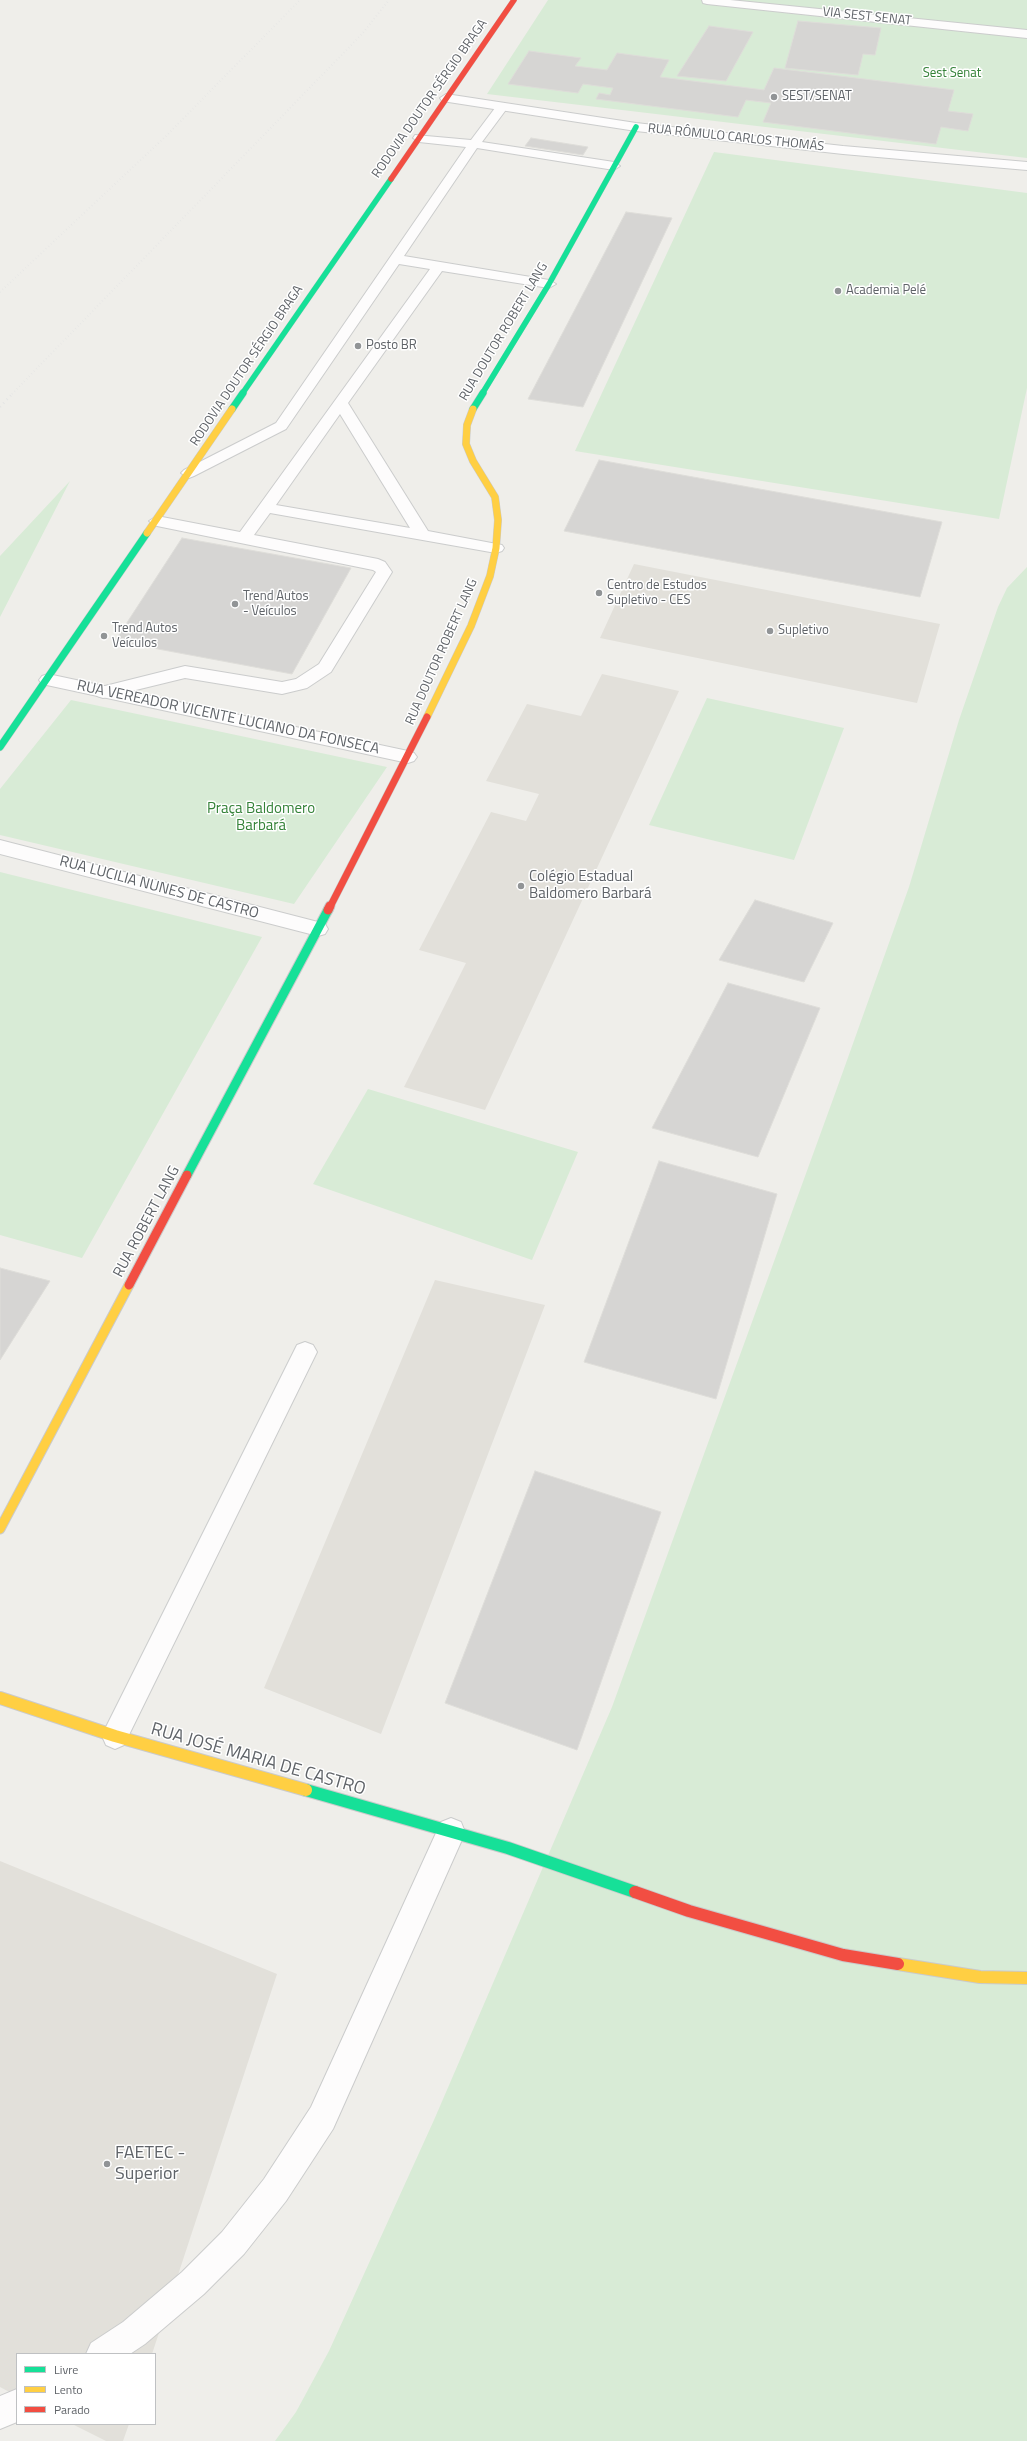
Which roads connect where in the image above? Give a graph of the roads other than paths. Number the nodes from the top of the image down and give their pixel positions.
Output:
1 (514, 0) edge
2 (707, 1) edge
3 (1027, 34) edge
4 (446, 98) junction
5 (502, 107) junction
6 (636, 127) junction
7 (419, 138) junction
8 (474, 144) junction
9 (614, 166) junction
10 (1027, 166) edge
11 (395, 259) junction
12 (439, 266) junction
13 (549, 284) junction
14 (341, 403) junction
15 (190, 473) junction
16 (266, 508) junction
17 (157, 521) junction
18 (422, 535) junction
19 (244, 538) junction
20 (496, 548) junction
21 (48, 680) junction
22 (103, 692) junction
23 (0, 747) edge
24 (408, 757) junction
25 (0, 846) edge
26 (318, 929) junction
27 (305, 1352) dead end
28 (0, 1529) edge
29 (0, 1698) edge
30 (115, 1736) junction
31 (451, 1832) junction
32 (1027, 1978) edge
33 (104, 2353) edge
34 (16, 2405) edge
35 (0, 2413) edge

1 - 4 street, RODOVIA DOUTOR SÉRGIO BRAGA
2 - 3 street, VIA SEST SENAT
4 - 5 street, RUA RÔMULO CARLOS THOMÁS
4 - 7 street, RODOVIA DOUTOR SÉRGIO BRAGA
5 - 6 street, RUA RÔMULO CARLOS THOMÁS
5 - 8 street
6 - 9 street, RUA DOUTOR ROBERT LANG
6 - 10 street, RUA RÔMULO CARLOS THOMÁS
7 - 8 street
7 - 15 street, RODOVIA DOUTOR SÉRGIO BRAGA
8 - 9 street
8 - 11 street
9 - 13 street, RUA DOUTOR ROBERT LANG
11 - 12 street
11 - 15 street
12 - 13 street
12 - 14 street
13 - 20 street, RUA DOUTOR ROBERT LANG
14 - 16 street
14 - 18 street
15 - 17 street, RODOVIA DOUTOR SÉRGIO BRAGA
16 - 18 street
16 - 19 street
17 - 19 street
17 - 21 street, RODOVIA DOUTOR SÉRGIO BRAGA
18 - 20 street
19 - 22 street
20 - 24 street, RUA DOUTOR ROBERT LANG
21 - 22 street, RUA VEREADOR VICENTE LUCIANO DA FONSECA
21 - 23 street, RODOVIA DOUTOR SÉRGIO BRAGA
22 - 24 street, RUA VEREADOR VICENTE LUCIANO DA FONSECA
24 - 26 street, RUA DOUTOR ROBERT LANG
25 - 26 street, RUA LUCILIA NUNES DE CASTRO
26 - 28 street, RUA ROBERT LANG
27 - 30 street
29 - 30 street, RUA JOSÉ MARIA DE CASTRO
30 - 31 street, RUA JOSÉ MARIA DE CASTRO
31 - 32 street, RUA JOSÉ MARIA DE CASTRO
31 - 33 street
34 - 35 street

